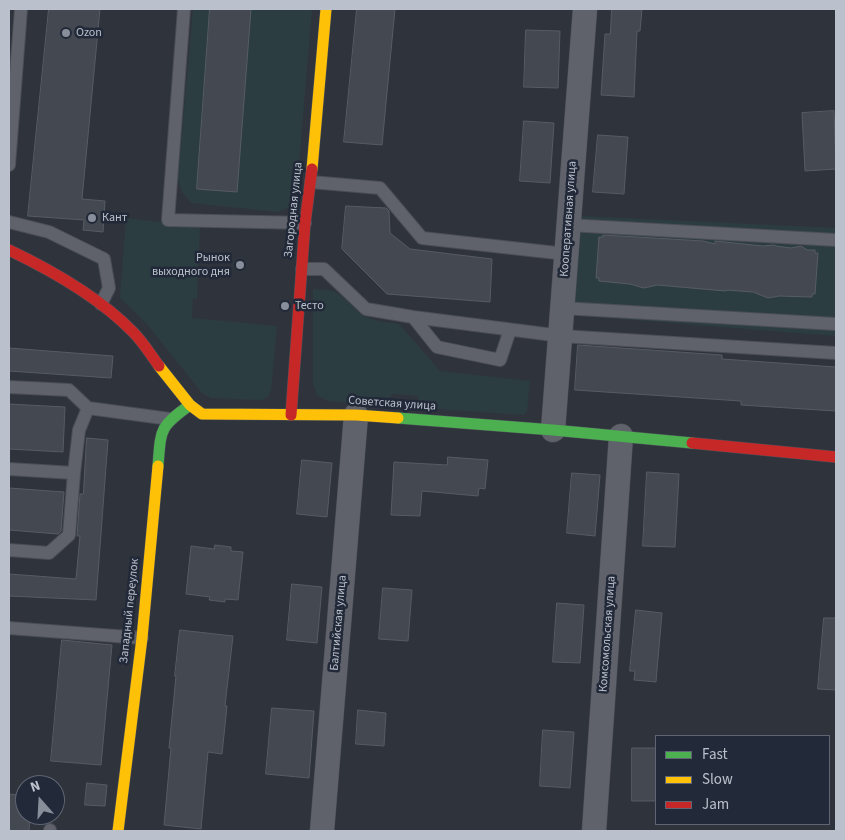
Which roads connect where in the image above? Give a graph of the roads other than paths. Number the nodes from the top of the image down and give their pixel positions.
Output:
1 (21, 9) edge
2 (184, 9) edge
3 (326, 9) edge
4 (585, 9) edge
5 (11, 104) edge
6 (9, 165) edge
7 (311, 182) junction
8 (9, 222) edge
9 (305, 223) junction
10 (568, 225) junction
11 (836, 240) edge
12 (9, 250) edge
13 (566, 254) junction
14 (302, 269) junction
15 (101, 304) junction
16 (562, 308) junction
17 (413, 317) junction
18 (836, 324) edge
19 (510, 330) junction
20 (560, 336) junction
21 (836, 353) edge
22 (9, 387) edge
23 (190, 405) junction
24 (88, 408) junction
25 (291, 415) junction
26 (356, 415) junction
27 (170, 419) junction
28 (553, 430) junction
29 (621, 436) junction
30 (836, 457) edge
31 (9, 469) edge
32 (74, 473) junction
33 (9, 550) edge
34 (9, 628) edge
35 (142, 638) junction
36 (118, 831) edge
37 (322, 831) edge
38 (594, 831) edge

1 - 5 lane
2 - 9 lane
3 - 7 street, Загородная улица
4 - 10 street, Кооперативная улица
5 - 6 lane
7 - 9 street, Загородная улица
7 - 13 lane
8 - 15 lane
9 - 14 street, Загородная улица
10 - 11 lane
10 - 13 street, Кооперативная улица
12 - 15 street, Советская улица
13 - 16 street, Кооперативная улица
14 - 17 lane
14 - 25 street, Загородная улица
15 - 23 street, Советская улица
16 - 18 lane
16 - 20 street, Кооперативная улица
17 - 19 lane
17 - 19 lane
19 - 20 lane
20 - 21 lane
20 - 28 street, Кооперативная улица
22 - 24 lane
23 - 25 street, Советская улица
23 - 27 street
24 - 27 lane
24 - 32 lane
25 - 26 street, Советская улица
26 - 28 street, Советская улица
26 - 37 street, Балтийская улица
27 - 35 street, Западный переулок
28 - 29 street, Советская улица
29 - 30 street, Советская улица
29 - 38 street, Комсомольская улица
31 - 32 lane
32 - 33 lane
34 - 35 lane
35 - 36 street, Западный переулок

